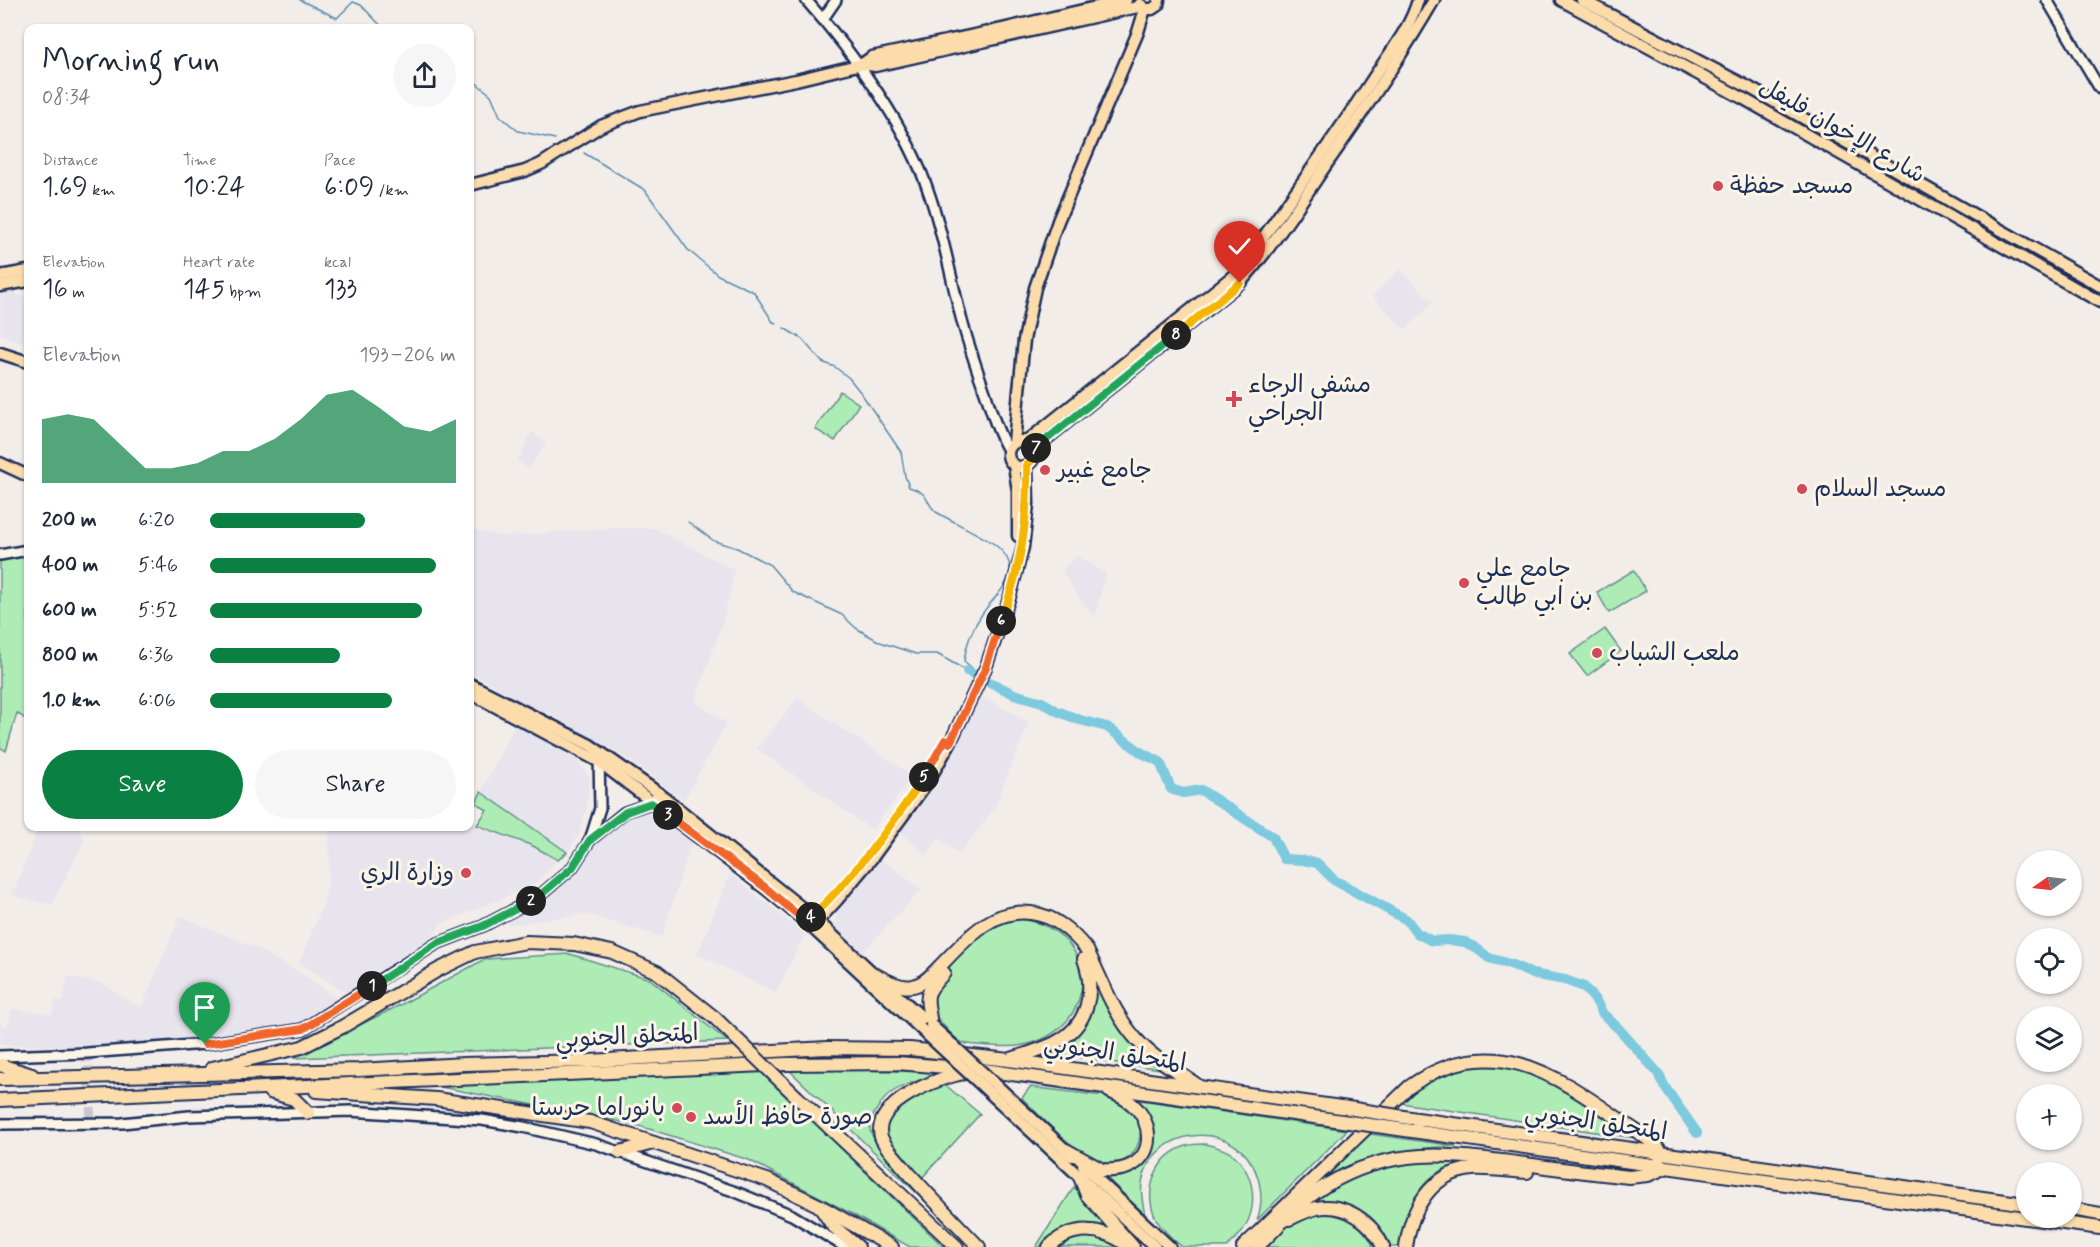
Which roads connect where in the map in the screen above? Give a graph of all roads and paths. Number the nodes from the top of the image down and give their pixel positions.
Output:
1 (806, 0) edge
2 (836, 0) edge
3 (1126, 0) edge
4 (1418, 0) edge
5 (1434, 0) edge
6 (1561, 0) edge
7 (1582, 0) edge
8 (2047, 0) edge
9 (1151, 4) edge
10 (823, 19) junction
11 (860, 64) junction
12 (2100, 89) edge
13 (474, 184) edge
14 (24, 272) edge
15 (0, 276) edge
16 (24, 282) edge
17 (0, 286) edge
18 (2100, 286) edge
19 (2100, 302) edge
20 (0, 353) edge
21 (24, 361) edge
22 (1020, 445) junction
23 (0, 463) edge
24 (1014, 465) junction
25 (1027, 465) junction
26 (0, 470) edge
27 (24, 474) edge
28 (24, 481) edge
29 (24, 551) edge
30 (0, 555) edge
31 (984, 665) junction
32 (474, 686) edge
33 (474, 695) edge
34 (599, 756) junction
35 (660, 794) junction
36 (651, 803) junction
37 (590, 840) junction
38 (768, 885) junction
39 (812, 921) junction
40 (1084, 951) junction
41 (870, 972) junction
42 (888, 993) junction
43 (926, 1027) junction
44 (0, 1056) edge
45 (1008, 1060) junction
46 (0, 1065) edge
47 (984, 1070) junction
48 (190, 1073) junction
49 (39, 1078) junction
50 (0, 1079) edge
51 (1100, 1086) junction
52 (291, 1087) junction
53 (1201, 1087) junction
54 (992, 1088) junction
55 (254, 1089) junction
56 (0, 1100) edge
57 (308, 1113) junction
58 (0, 1124) edge
59 (654, 1143) junction
60 (1066, 1150) junction
61 (620, 1152) junction
62 (1660, 1153) junction
63 (1662, 1167) junction
64 (1106, 1170) junction
65 (1564, 1170) junction
66 (1083, 1173) junction
67 (2016, 1203) edge
68 (820, 1206) junction
69 (2082, 1211) edge
70 (2100, 1214) edge
71 (2016, 1216) edge
72 (1283, 1222) junction
73 (2082, 1226) edge
74 (2100, 1228) edge
75 (845, 1247) edge
76 (858, 1247) edge
77 (892, 1247) edge
78 (957, 1247) edge
79 (979, 1247) edge
80 (1049, 1247) edge
81 (1131, 1247) edge
82 (1155, 1247) edge
83 (1170, 1247) edge
84 (1243, 1247) edge
85 (1257, 1247) edge
86 (1383, 1247) edge
87 (1406, 1247) edge

1 - 10 street
2 - 10 street
3 - 11 main road
4 - 22 main road
5 - 22 main road
6 - 19 main road, شارع الإخوان فليفل
7 - 18 main road, شارع الإخوان فليفل
8 - 12 street
9 - 11 main road
9 - 22 main road
10 - 11 street
11 - 13 main road
11 - 22 street
14 - 15 main road
16 - 17 main road
20 - 21 main road
22 - 24 main road
22 - 25 main road
23 - 27 main road
24 - 25 main road
24 - 31 main road
25 - 31 main road
26 - 28 main road
29 - 30 street
31 - 39 main road
32 - 34 main road
33 - 34 main road
34 - 35 main road
34 - 36 main road
34 - 37 street
35 - 36 street
35 - 38 main road
36 - 37 street
36 - 38 main road
37 - 44 street
38 - 39 main road
39 - 41 main road
39 - 42 main road
40 - 41 highway
40 - 43 highway
40 - 45 highway
40 - 53 highway
41 - 42 main road
42 - 43 main road
43 - 54 main road, bridge
45 - 48 highway, المتحلق الجنوبي
45 - 53 highway, المتحلق الجنوبي
46 - 49 highway
47 - 51 highway, المتحلق الجنوبي
47 - 52 highway, المتحلق الجنوبي
47 - 79 highway
48 - 49 highway
48 - 78 highway, bridge
49 - 50 highway
51 - 63 highway, المتحلق الجنوبي, bridge
51 - 64 highway
52 - 55 highway, المتحلق الجنوبي
52 - 59 highway
53 - 62 highway, المتحلق الجنوبي, bridge
54 - 60 main road
54 - 66 main road
55 - 56 highway, المتحلق الجنوبي
55 - 57 highway
57 - 58 street
57 - 61 street
59 - 61 highway
59 - 68 highway
60 - 64 highway
60 - 66 main road
61 - 75 street
62 - 63 highway
62 - 67 highway, المتحلق الجنوبي
62 - 84 highway
63 - 65 highway
63 - 71 highway, المتحلق الجنوبي
64 - 66 highway
65 - 72 highway
65 - 87 highway
66 - 81 highway
66 - 82 main road
66 - 83 main road
68 - 76 highway
68 - 77 highway
69 - 70 highway
72 - 85 highway
72 - 86 highway
73 - 74 highway, المتحلق الجنوبي
80 - 81 highway

